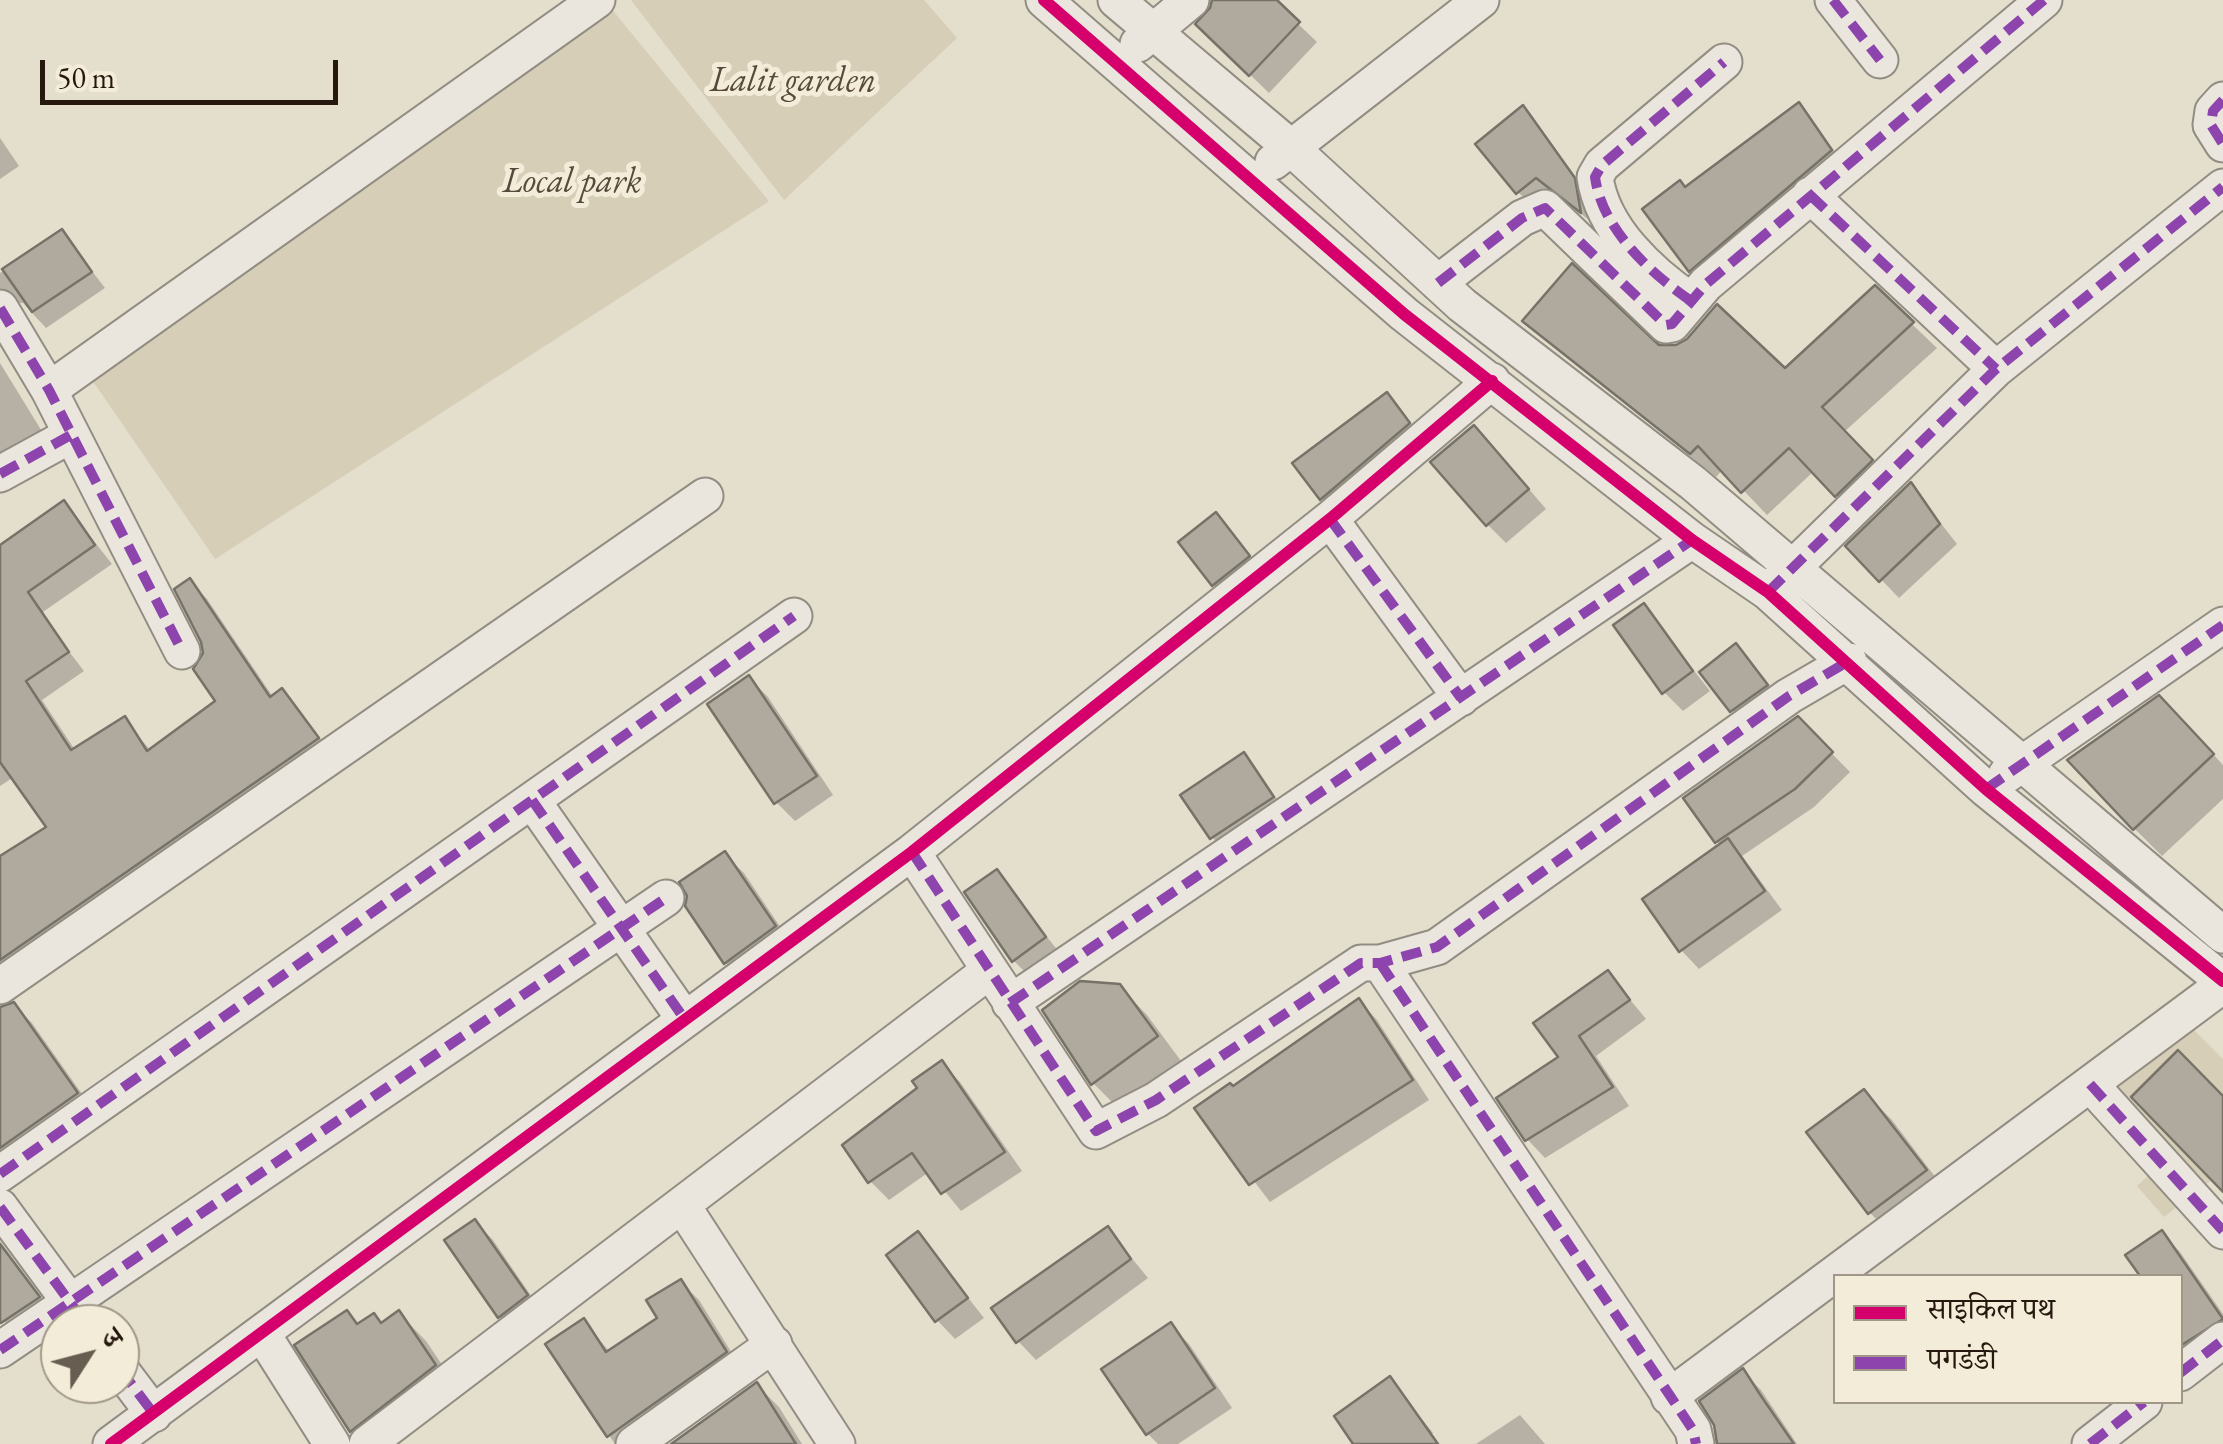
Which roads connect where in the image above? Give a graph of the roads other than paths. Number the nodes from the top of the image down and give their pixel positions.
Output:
1 (597, 0) edge
2 (1044, 0) edge
3 (1116, 0) edge
4 (1192, 0) edge
5 (1481, 0) edge
6 (1833, 0) edge
7 (2044, 0) edge
8 (1153, 32) junction
9 (1880, 60) dead end
10 (1724, 62) dead end
11 (1115, 64) junction
12 (2223, 100) edge
13 (2223, 144) edge
14 (1289, 146) junction
15 (1253, 183) junction
16 (2223, 187) edge
17 (1810, 196) junction
18 (1438, 284) junction
19 (1691, 302) junction
20 (0, 308) edge
21 (1996, 369) junction
22 (1492, 382) junction
23 (48, 390) junction
24 (71, 435) junction
25 (0, 474) edge
26 (705, 496) dead end
27 (1330, 519) junction
28 (1692, 540) junction
29 (1781, 579) junction
30 (794, 616) dead end
31 (2223, 625) edge
32 (182, 651) dead end
33 (1849, 661) junction
34 (1461, 698) junction
35 (2022, 764) junction
36 (1986, 789) junction
37 (532, 800) junction
38 (912, 852) junction
39 (666, 898) dead end
40 (621, 928) junction
41 (2223, 935) edge
42 (1380, 963) junction
43 (990, 971) junction
44 (2223, 983) edge
45 (0, 986) edge
46 (1010, 1003) junction
47 (683, 1017) junction
48 (2090, 1084) junction
49 (0, 1174) edge
50 (682, 1205) junction
51 (0, 1208) edge
52 (2223, 1231) edge
53 (1833, 1274) edge
54 (1834, 1274) edge
55 (71, 1304) edge
56 (91, 1304) edge
57 (40, 1331) edge
58 (263, 1335) junction
59 (2223, 1340) edge
60 (774, 1344) junction
61 (0, 1350) edge
62 (2183, 1371) edge
63 (140, 1395) edge
64 (1669, 1396) junction
65 (2141, 1404) edge
66 (154, 1414) junction
67 (640, 1442) edge
68 (1697, 1442) edge
69 (112, 1444) edge
70 (332, 1444) edge
71 (367, 1444) edge
72 (837, 1444) edge
73 (2090, 1444) edge

1 - 23 street
2 - 11 street
3 - 8 street
4 - 8 street
5 - 14 street
6 - 9 street
7 - 17 street
8 - 11 street
8 - 14 street
10 - 19 street
11 - 15 street
12 - 13 street
14 - 15 street
14 - 18 street
15 - 22 street
16 - 21 street
17 - 19 street
17 - 21 street
18 - 19 street
18 - 29 street
20 - 23 street
21 - 29 street
22 - 27 street
22 - 28 street
23 - 24 street
24 - 25 street
24 - 32 street
26 - 45 street
27 - 34 street
27 - 38 street
28 - 29 street
28 - 34 street
29 - 33 street
29 - 35 street
30 - 37 street
31 - 35 street
33 - 36 street
33 - 42 street
34 - 46 street
35 - 36 street
35 - 41 street
36 - 44 street
37 - 40 street
37 - 49 street
38 - 43 street
38 - 47 street
39 - 40 street
40 - 47 street
40 - 56 street
42 - 46 street
42 - 64 street
43 - 46 street
43 - 50 street
44 - 48 street
47 - 58 street
48 - 52 street
48 - 54 street
50 - 60 street
50 - 71 street
51 - 55 street
53 - 64 street
57 - 61 street
58 - 66 street
58 - 70 street
59 - 62 street
60 - 67 street
60 - 72 street
63 - 66 street
64 - 68 street
65 - 73 street
66 - 69 street

